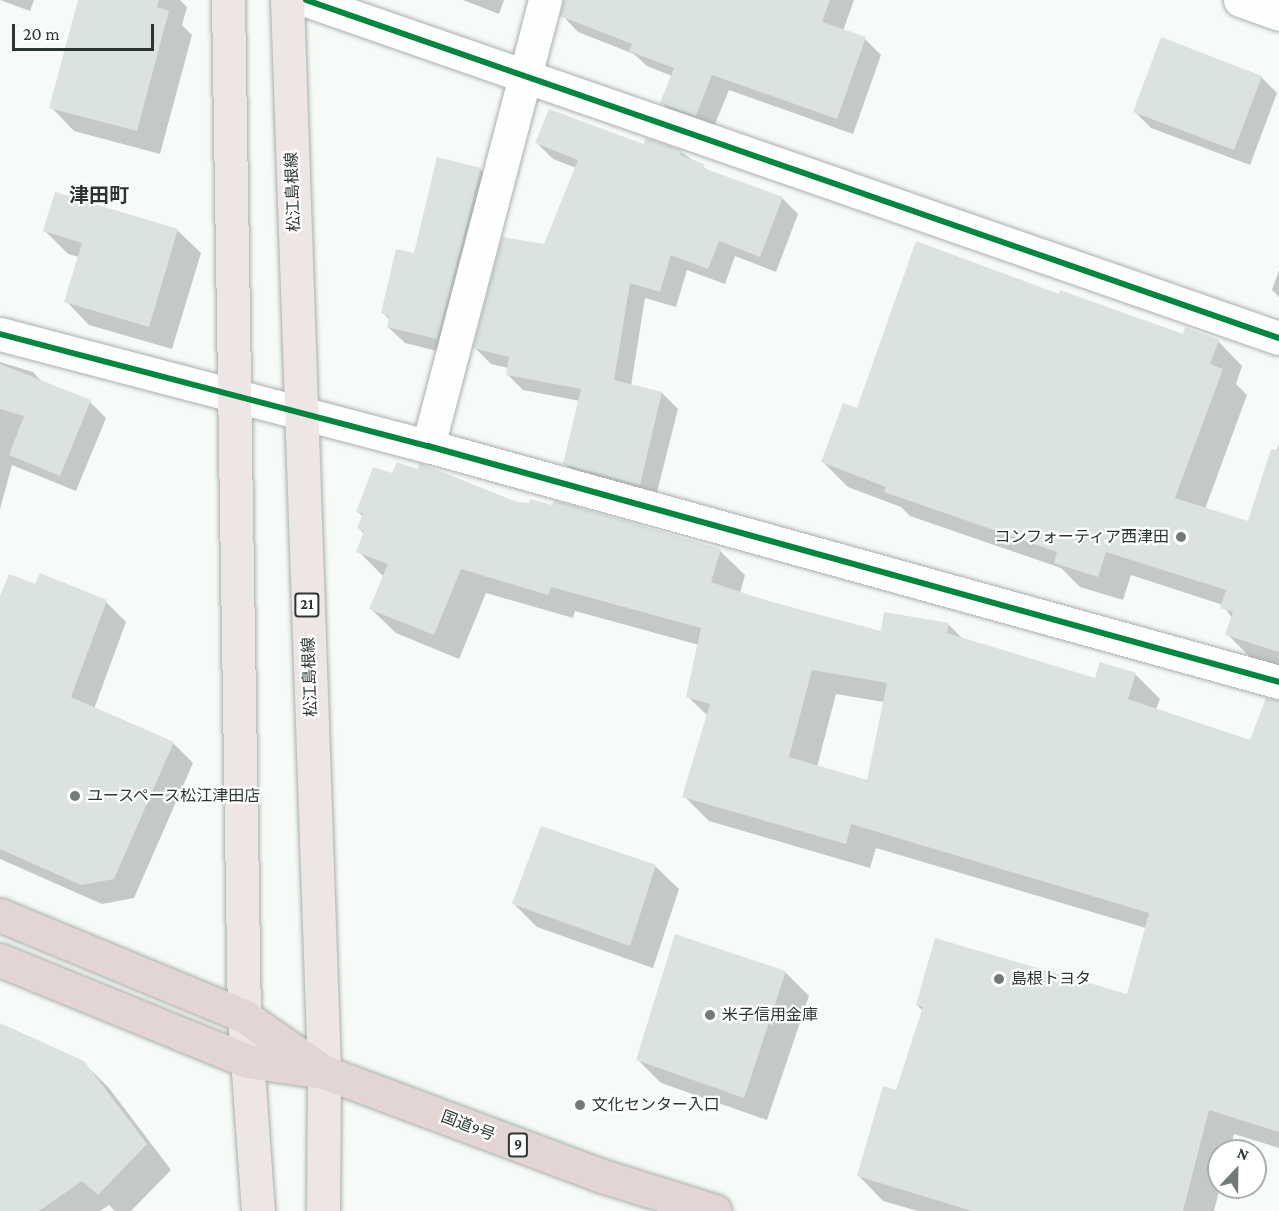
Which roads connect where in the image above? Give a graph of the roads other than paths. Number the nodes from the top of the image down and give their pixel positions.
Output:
1 (228, 0) edge
2 (287, 0) edge
3 (306, 0) edge
4 (545, 0) edge
5 (1240, 0) edge
6 (1279, 14) edge
7 (527, 78) junction
8 (0, 334) edge
9 (1279, 338) edge
10 (233, 396) junction
11 (300, 412) junction
12 (428, 446) junction
13 (1279, 682) edge
14 (0, 915) edge
15 (0, 960) edge
16 (244, 1016) junction
17 (247, 1060) junction
18 (324, 1072) junction
19 (258, 1211) edge
20 (323, 1211) edge
21 (715, 1211) edge

1 - 10 main road
2 - 11 main road, 松江島根線 / 21
3 - 7 street
4 - 7 street
5 - 6 street
7 - 9 street
7 - 12 street
8 - 10 street
10 - 11 street
10 - 16 main road
11 - 12 street
11 - 18 main road, 松江島根線 / 21
12 - 13 street
14 - 16 highway, 国道9号 / 9
15 - 17 highway, 国道9号 / 9
16 - 17 main road
16 - 18 highway, 国道9号 / 9
17 - 18 highway, 国道9号 / 9
17 - 19 main road
18 - 20 main road, 松江島根線 / 21
18 - 21 highway, 国道9号 / 9

